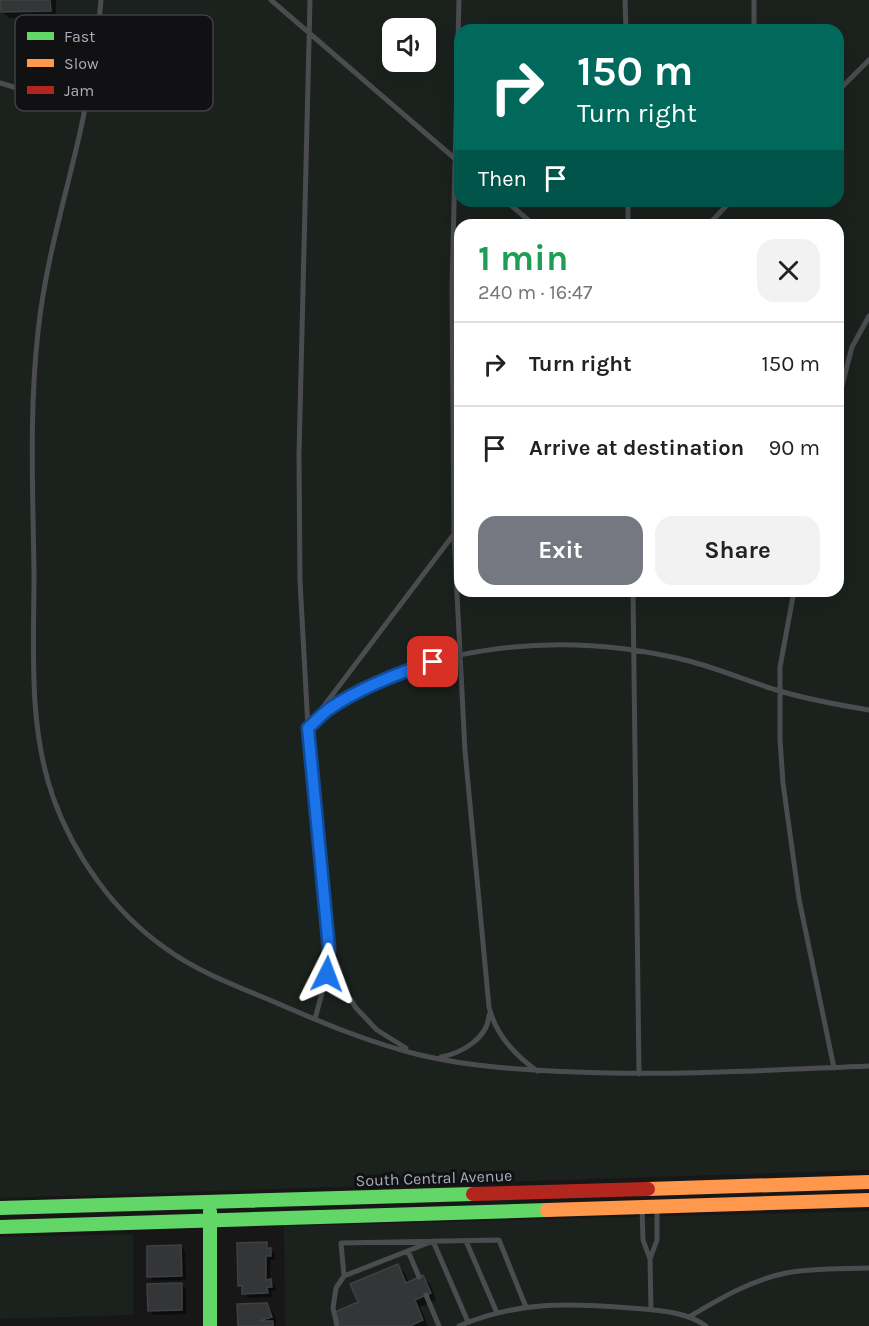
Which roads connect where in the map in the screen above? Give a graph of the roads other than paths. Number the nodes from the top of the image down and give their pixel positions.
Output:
1 (101, 0) edge
2 (271, 0) edge
3 (310, 0) edge
4 (459, 0) edge
5 (625, 0) edge
6 (754, 0) edge
7 (99, 15) edge
8 (458, 24) edge
9 (626, 24) edge
10 (754, 24) edge
11 (310, 33) junction
12 (869, 60) edge
13 (0, 83) edge
14 (844, 85) edge
15 (15, 88) edge
16 (83, 111) edge
17 (454, 157) joint
18 (513, 207) edge
19 (725, 207) edge
20 (527, 219) edge
21 (714, 219) edge
22 (869, 316) edge
23 (844, 378) edge
24 (454, 535) joint
25 (457, 597) edge
26 (633, 597) edge
27 (793, 597) edge
28 (634, 650) junction
29 (460, 656) junction
30 (779, 691) junction
31 (869, 710) edge
32 (308, 728) junction
33 (329, 949) junction
34 (489, 1007) junction
35 (315, 1019) junction
36 (418, 1054) junction
37 (436, 1058) junction
38 (869, 1066) edge
39 (834, 1068) junction
40 (537, 1071) junction
41 (639, 1074) junction
42 (869, 1182) edge
43 (869, 1200) edge
44 (210, 1202) junction
45 (641, 1207) junction
46 (657, 1207) junction
47 (0, 1208) edge
48 (210, 1220) junction
49 (0, 1227) edge
50 (432, 1241) junction
51 (466, 1241) junction
52 (408, 1251) junction
53 (650, 1259) junction
54 (869, 1268) edge
55 (344, 1276) junction
56 (419, 1277) dead end
57 (426, 1295) dead end
58 (526, 1307) junction
59 (651, 1310) junction
60 (497, 1313) junction
61 (689, 1317) junction
62 (468, 1322) junction
63 (210, 1326) edge
64 (337, 1326) edge
65 (439, 1326) edge
66 (459, 1326) edge
67 (706, 1326) edge

1 - 7 lane
2 - 11 lane
3 - 11 lane
4 - 8 lane
5 - 9 lane
6 - 10 lane
11 - 17 lane
11 - 32 lane
12 - 14 lane
13 - 15 lane
16 - 35 lane
17 - 24 lane
18 - 20 lane
19 - 21 lane
22 - 23 lane
24 - 32 lane
25 - 29 lane
26 - 28 lane
27 - 30 lane
28 - 29 lane
28 - 30 lane
28 - 41 lane
29 - 32 lane
29 - 34 lane
30 - 31 lane
30 - 39 lane
32 - 33 lane
33 - 35 lane
33 - 36 lane
34 - 37 lane
34 - 40 lane
35 - 36 lane
36 - 37 lane
37 - 40 lane
38 - 39 lane
39 - 41 lane
40 - 41 lane
42 - 44 street, South Central Avenue
43 - 46 street
44 - 47 street, South Central Avenue
44 - 48 street
45 - 46 street
45 - 48 street
45 - 53 lane
46 - 53 lane
48 - 49 street
48 - 63 street
50 - 51 lane
50 - 52 lane
50 - 55 lane
50 - 62 lane
51 - 58 lane
51 - 60 lane
52 - 55 lane
52 - 56 lane
53 - 59 lane
54 - 61 lane
55 - 64 lane
57 - 65 lane
58 - 59 lane
58 - 60 lane
59 - 61 lane
60 - 62 lane
61 - 67 lane
62 - 66 lane

